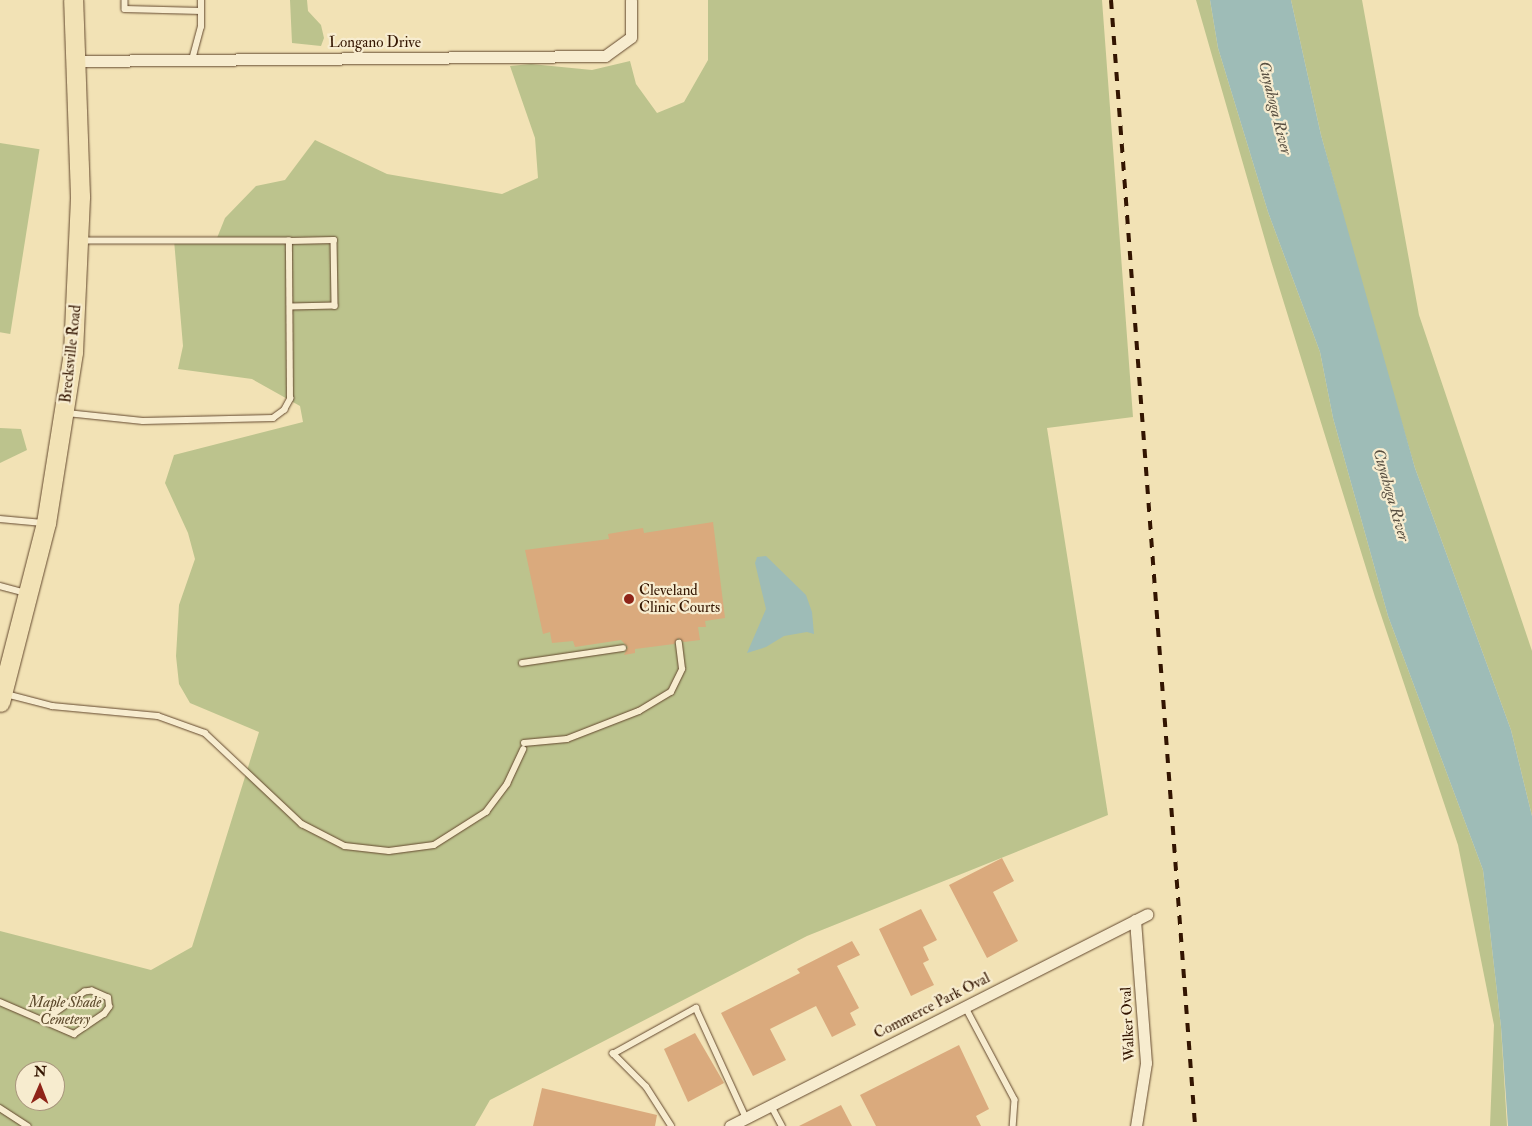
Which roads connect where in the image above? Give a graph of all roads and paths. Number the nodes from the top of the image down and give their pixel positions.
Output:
1 (73, 0) edge
2 (124, 0) edge
3 (201, 0) edge
4 (630, 0) edge
5 (201, 11) junction
6 (192, 60) junction
7 (77, 61) junction
8 (80, 241) junction
9 (290, 241) junction
10 (291, 307) junction
11 (65, 412) junction
12 (0, 519) edge
13 (46, 523) junction
14 (0, 586) edge
15 (30, 594) junction
16 (679, 643) dead end
17 (623, 648) dead end
18 (522, 662) dead end
19 (1, 696) edge
20 (1147, 914) dead end
21 (1135, 920) junction
22 (0, 1002) edge
23 (965, 1006) junction
24 (44, 1021) junction
25 (771, 1104) junction
26 (0, 1108) edge
27 (746, 1118) junction
28 (28, 1126) edge
29 (671, 1126) edge
30 (730, 1126) edge
31 (782, 1126) edge
32 (1013, 1126) edge
33 (1136, 1126) edge

1 - 7 main road, Brecksville Road
2 - 5 lane
3 - 5 lane
4 - 6 street, Longano Drive
5 - 6 lane
6 - 7 street, Longano Drive
7 - 8 main road, Brecksville Road
8 - 9 lane
8 - 11 main road, Brecksville Road
9 - 10 lane
9 - 10 lane
10 - 11 lane
11 - 13 main road, Brecksville Road
12 - 13 lane
13 - 15 main road, Brecksville Road
14 - 15 lane
15 - 19 main road, Brecksville Road
16 - 19 lane
17 - 18 lane
20 - 21 street, Commerce Park Oval
21 - 23 street, Commerce Park Oval
21 - 33 street, Walker Oval
22 - 24 lane
23 - 25 street, Commerce Park Oval
23 - 32 lane
24 - 24 lane
25 - 27 street, Commerce Park Oval
25 - 31 lane
26 - 28 lane
27 - 29 lane
27 - 30 street, Commerce Park Oval

